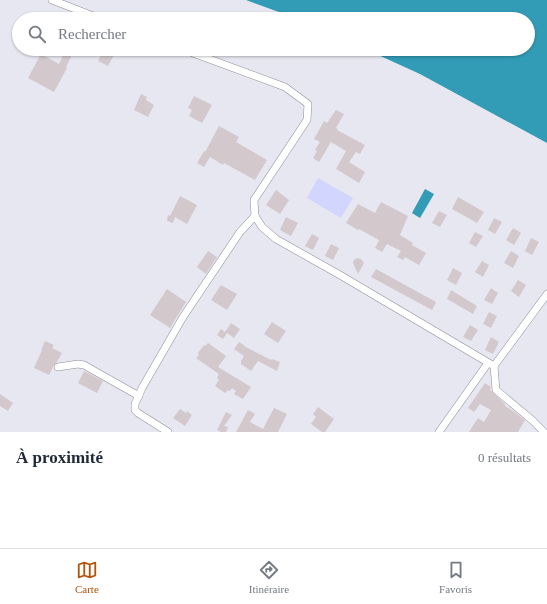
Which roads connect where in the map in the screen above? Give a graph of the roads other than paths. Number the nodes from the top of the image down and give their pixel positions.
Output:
1 (52, 0) edge
2 (83, 12) edge
3 (201, 56) edge
4 (255, 216) junction
5 (547, 294) edge
6 (491, 365) junction
7 (58, 367) dead end
8 (139, 396) junction
9 (168, 432) edge
10 (439, 432) edge
11 (544, 432) edge

1 - 2 street
3 - 4 street
4 - 6 street
4 - 8 street
5 - 6 street
6 - 10 street
6 - 11 street
7 - 8 street
8 - 9 street

